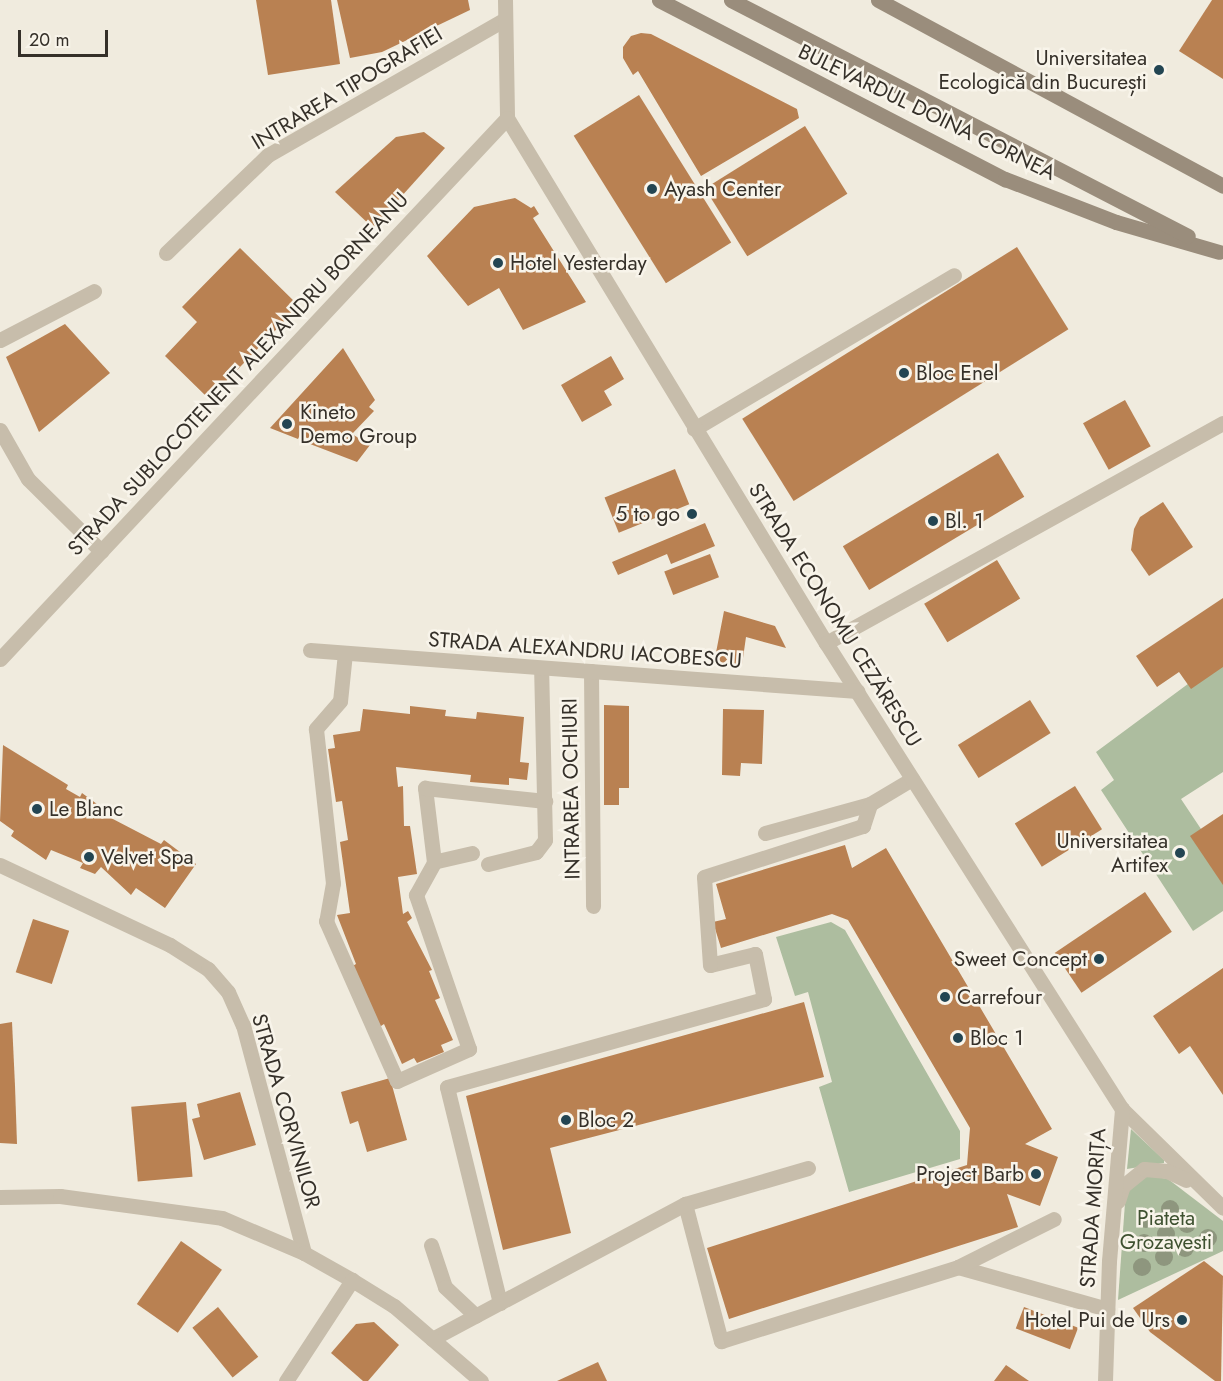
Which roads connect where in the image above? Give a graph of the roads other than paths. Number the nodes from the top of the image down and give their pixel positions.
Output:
1 (505, 0) edge
2 (659, 0) edge
3 (731, 0) edge
4 (878, 0) edge
5 (505, 19) junction
6 (507, 118) junction
7 (1223, 186) edge
8 (1221, 252) edge
9 (166, 253) dead end
10 (954, 275) dead end
11 (94, 291) dead end
12 (0, 340) edge
13 (1223, 423) edge
14 (694, 429) junction
15 (0, 430) edge
16 (101, 551) junction
17 (826, 643) junction
18 (310, 650) dead end
19 (345, 653) junction
20 (0, 659) edge
21 (541, 668) junction
22 (591, 671) junction
23 (857, 691) junction
24 (912, 779) junction
25 (544, 801) junction
26 (870, 804) junction
27 (765, 833) dead end
28 (472, 853) dead end
29 (434, 862) junction
30 (488, 864) dead end
31 (0, 865) edge
32 (593, 906) dead end
33 (1122, 1109) junction
34 (808, 1168) dead end
35 (1197, 1186) junction
36 (0, 1197) edge
37 (685, 1204) junction
38 (1223, 1208) edge
39 (1113, 1212) junction
40 (1054, 1219) dead end
41 (430, 1245) dead end
42 (304, 1253) junction
43 (958, 1267) junction
44 (352, 1280) junction
45 (500, 1303) junction
46 (1107, 1309) junction
47 (476, 1316) junction
48 (432, 1340) junction
49 (286, 1381) edge
50 (481, 1381) edge
51 (1105, 1381) edge

1 - 5 street, STRADA ECONOMU CEZĂRESCU
2 - 8 main road, BULEVARDUL DOINA CORNEA
3 - 8 main road, BULEVARDUL DOINA CORNEA
4 - 7 main road
5 - 6 street, STRADA ECONOMU CEZĂRESCU
5 - 9 street, INTRAREA TIPOGRAFIEI
6 - 14 street, STRADA ECONOMU CEZĂRESCU
6 - 16 street, STRADA SUBLOCOTENENT ALEXANDRU BORNEANU
10 - 14 street
11 - 12 street
13 - 17 street
14 - 17 street, STRADA ECONOMU CEZĂRESCU
15 - 16 street
16 - 20 street, STRADA SUBLOCOTENENT ALEXANDRU BORNEANU
17 - 23 street, STRADA ECONOMU CEZĂRESCU
18 - 19 street, STRADA ALEXANDRU IACOBESCU
19 - 21 street, STRADA ALEXANDRU IACOBESCU
19 - 29 street
21 - 22 street, STRADA ALEXANDRU IACOBESCU
21 - 25 street
22 - 23 street, STRADA ALEXANDRU IACOBESCU
22 - 32 street, INTRAREA OCHIURI
23 - 24 street, STRADA ECONOMU CEZĂRESCU
24 - 26 street
24 - 33 street, STRADA ECONOMU CEZĂRESCU
25 - 29 street
25 - 30 street
26 - 27 street
26 - 45 street
28 - 29 street
31 - 42 street, STRADA CORVINILOR
33 - 35 street, STRADA ECONOMU CEZĂRESCU
33 - 39 street, STRADA MIORIȚA
34 - 37 street
35 - 38 street, STRADA ECONOMU CEZĂRESCU
35 - 39 street
36 - 42 street
37 - 43 street
37 - 45 street
39 - 46 street, STRADA MIORIȚA
40 - 43 street
41 - 47 street
42 - 44 street
43 - 46 street
44 - 48 street
44 - 49 street
45 - 47 street
46 - 51 street, STRADA MIORIȚA
47 - 48 street
48 - 50 street

